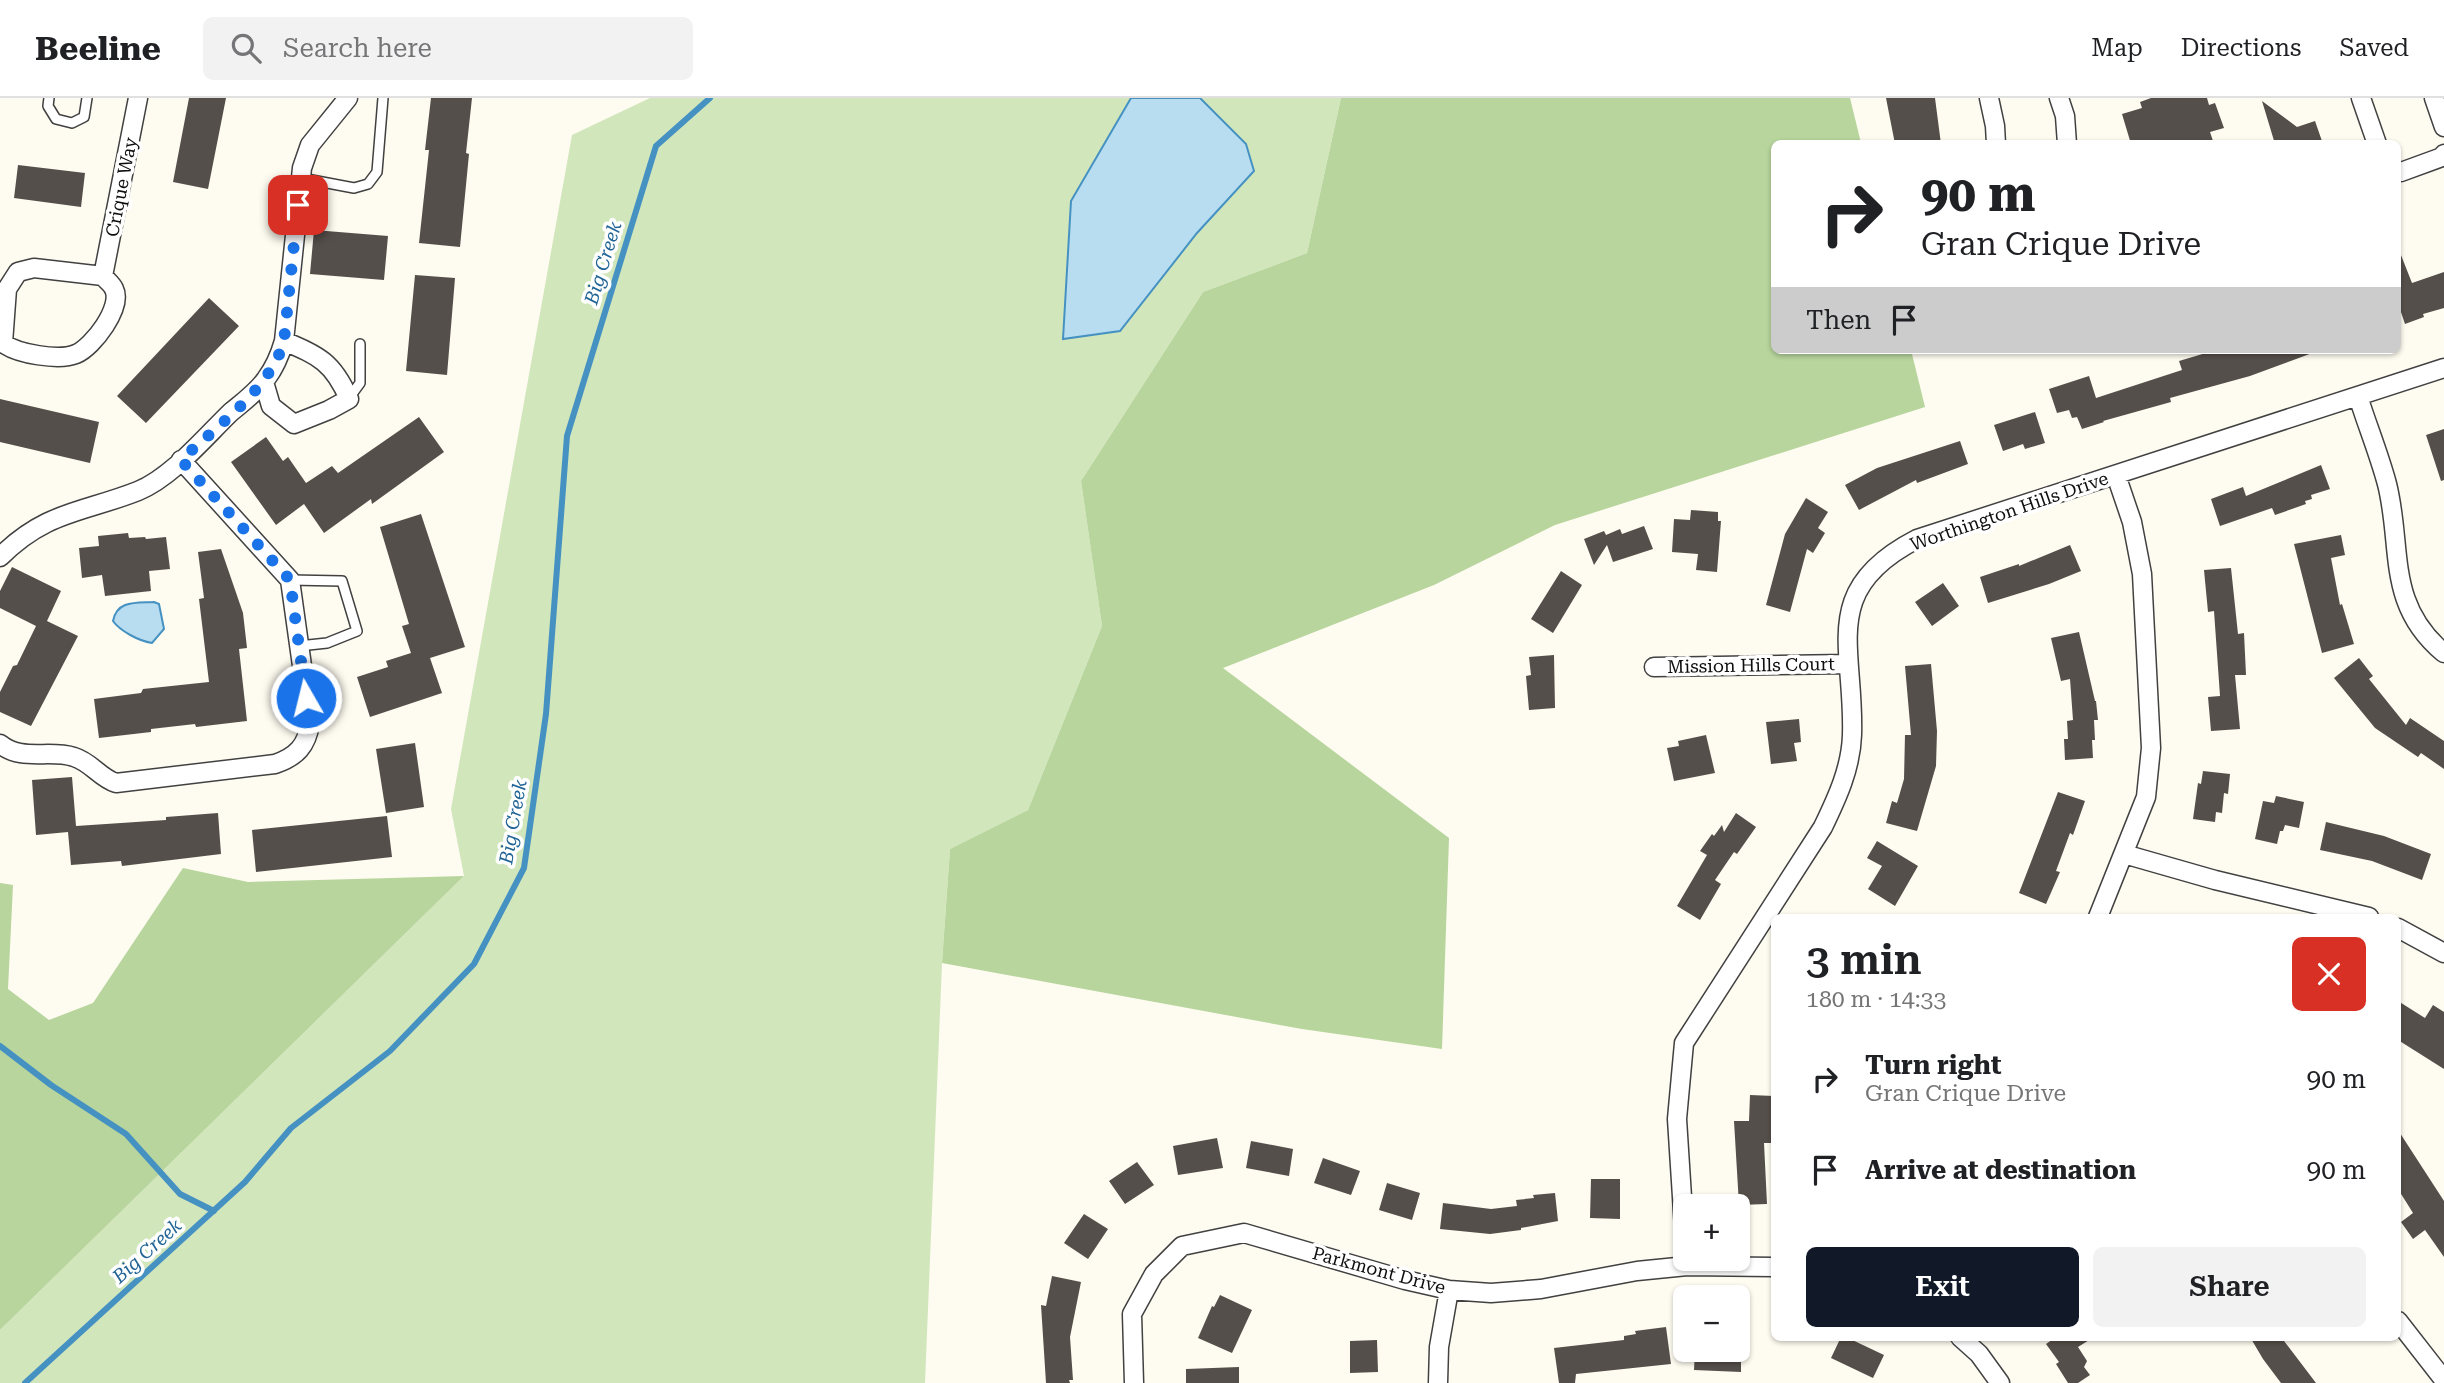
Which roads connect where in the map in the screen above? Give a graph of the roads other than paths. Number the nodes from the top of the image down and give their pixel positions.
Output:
1 (49, 98) edge
2 (87, 98) edge
3 (138, 98) edge
4 (348, 98) edge
5 (383, 98) edge
6 (1989, 98) edge
7 (2059, 98) edge
8 (2361, 98) edge
9 (2434, 98) edge
10 (2444, 127) edge
11 (1996, 140) edge
12 (2067, 140) edge
13 (2376, 140) edge
14 (2444, 154) edge
15 (2401, 170) edge
16 (301, 178) junction
17 (103, 276) junction
18 (284, 341) junction
19 (360, 344) dead end
20 (2444, 368) edge
21 (264, 382) junction
22 (2358, 396) junction
23 (349, 399) junction
24 (181, 460) junction
25 (2116, 475) junction
26 (0, 557) edge
27 (290, 580) junction
28 (299, 646) junction
29 (2444, 653) edge
30 (1848, 664) junction
31 (1654, 667) dead end
32 (0, 744) edge
33 (2124, 854) junction
34 (2099, 914) edge
35 (2357, 914) edge
36 (2401, 930) edge
37 (2444, 953) edge
38 (1682, 1194) edge
39 (1673, 1265) edge
40 (1750, 1266) edge
41 (1771, 1267) edge
42 (1449, 1290) junction
43 (2401, 1325) edge
44 (1964, 1341) edge
45 (2444, 1380) edge
46 (1133, 1383) edge
47 (1438, 1383) edge
48 (2000, 1383) edge

1 - 2 lane
3 - 17 street, Crique Way
4 - 16 street
5 - 16 lane
6 - 11 street
7 - 12 street
8 - 13 street
9 - 10 street
14 - 15 street
16 - 18 street
17 - 17 street
18 - 21 street
18 - 23 street
19 - 23 lane
20 - 22 street, Worthington Hills Drive
21 - 23 street
21 - 24 street
22 - 25 street, Worthington Hills Drive
22 - 29 street
24 - 26 street
24 - 27 street
25 - 30 street, Worthington Hills Drive
25 - 33 street
27 - 28 street
27 - 28 lane
28 - 32 street
30 - 31 street, Mission Hills Court
30 - 38 street, Worthington Hills Drive
33 - 34 street
33 - 35 street
36 - 37 street
39 - 42 street, Parkmont Drive
40 - 41 street, Parkmont Drive
42 - 46 street, Parkmont Drive
42 - 47 street
43 - 45 street
44 - 48 street

